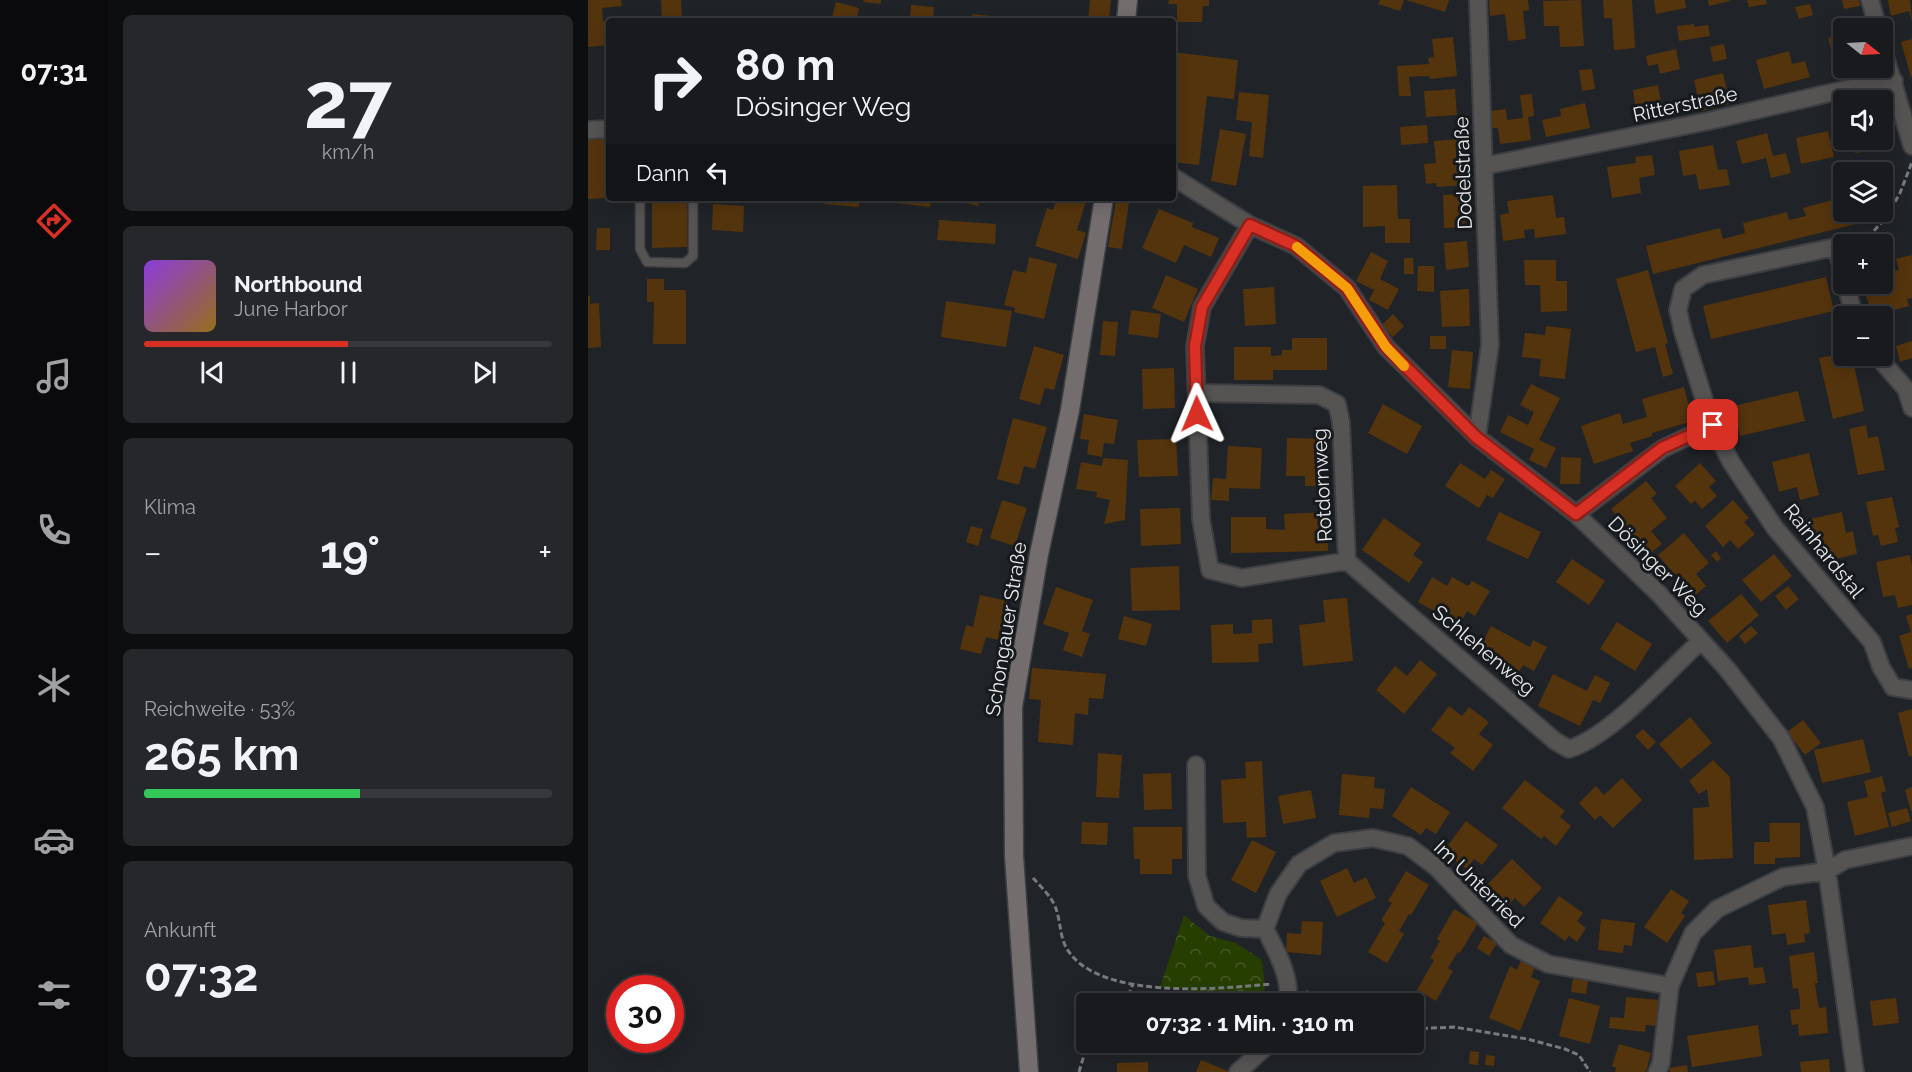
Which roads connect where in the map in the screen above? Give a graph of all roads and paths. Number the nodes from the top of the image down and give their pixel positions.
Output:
1 (1128, 0) edge
2 (1478, 0) edge
3 (1870, 0) edge
4 (1126, 18) edge
5 (1875, 18) edge
6 (1893, 78) edge
7 (1894, 81) junction
8 (606, 129) edge
9 (588, 130) edge
10 (1912, 146) edge
11 (1912, 162) edge
12 (1484, 166) junction
13 (1176, 179) edge
14 (640, 201) edge
15 (693, 201) edge
16 (1104, 201) edge
17 (1250, 225) junction
18 (1871, 234) edge
19 (1833, 247) edge
20 (1886, 366) edge
21 (1197, 393) junction
22 (1912, 408) edge
23 (1713, 425) junction
24 (1476, 437) junction
25 (1576, 514) junction
26 (1347, 561) junction
27 (1701, 641) junction
28 (1912, 690) edge
29 (1196, 765) dead end
30 (1912, 846) edge
31 (1014, 856) junction
32 (1827, 870) junction
33 (1265, 929) junction
34 (1289, 983) junction
35 (1133, 984) junction
36 (1670, 986) junction
37 (1129, 993) edge
38 (1289, 993) edge
39 (1308, 993) edge
40 (1424, 1028) edge
41 (1085, 1053) edge
42 (1259, 1053) edge
43 (1029, 1072) edge
44 (1079, 1072) edge
45 (1238, 1072) edge
46 (1590, 1072) edge
47 (1658, 1072) edge
48 (1855, 1072) edge

1 - 4 main road
2 - 12 street, Dodelstraße
3 - 5 street
6 - 7 street
7 - 10 street
7 - 12 street, Ritterstraße
8 - 9 street
11 - 18 path
12 - 24 street, Dodelstraße
13 - 17 street, Dösinger Weg
14 - 15 lane
16 - 31 main road, Schongauer Straße
17 - 21 street
17 - 24 street, Dösinger Weg
19 - 23 street, Rainhardstal
20 - 22 street
21 - 26 street, Rotdornweg
21 - 26 street
23 - 25 street
23 - 28 street, Rainhardstal
24 - 25 street, Dösinger Weg
25 - 27 street, Dösinger Weg
26 - 27 street, Schlehenweg
27 - 32 street, Dösinger Weg
29 - 33 street
30 - 32 street
31 - 35 path
31 - 43 main road, Schongauer Straße
32 - 36 street
32 - 48 street, Dösinger Weg
33 - 34 street
33 - 36 street, Im Unterried
34 - 35 path
34 - 38 street
34 - 39 path
35 - 37 path
36 - 47 street
40 - 46 path
41 - 44 path
42 - 45 street

